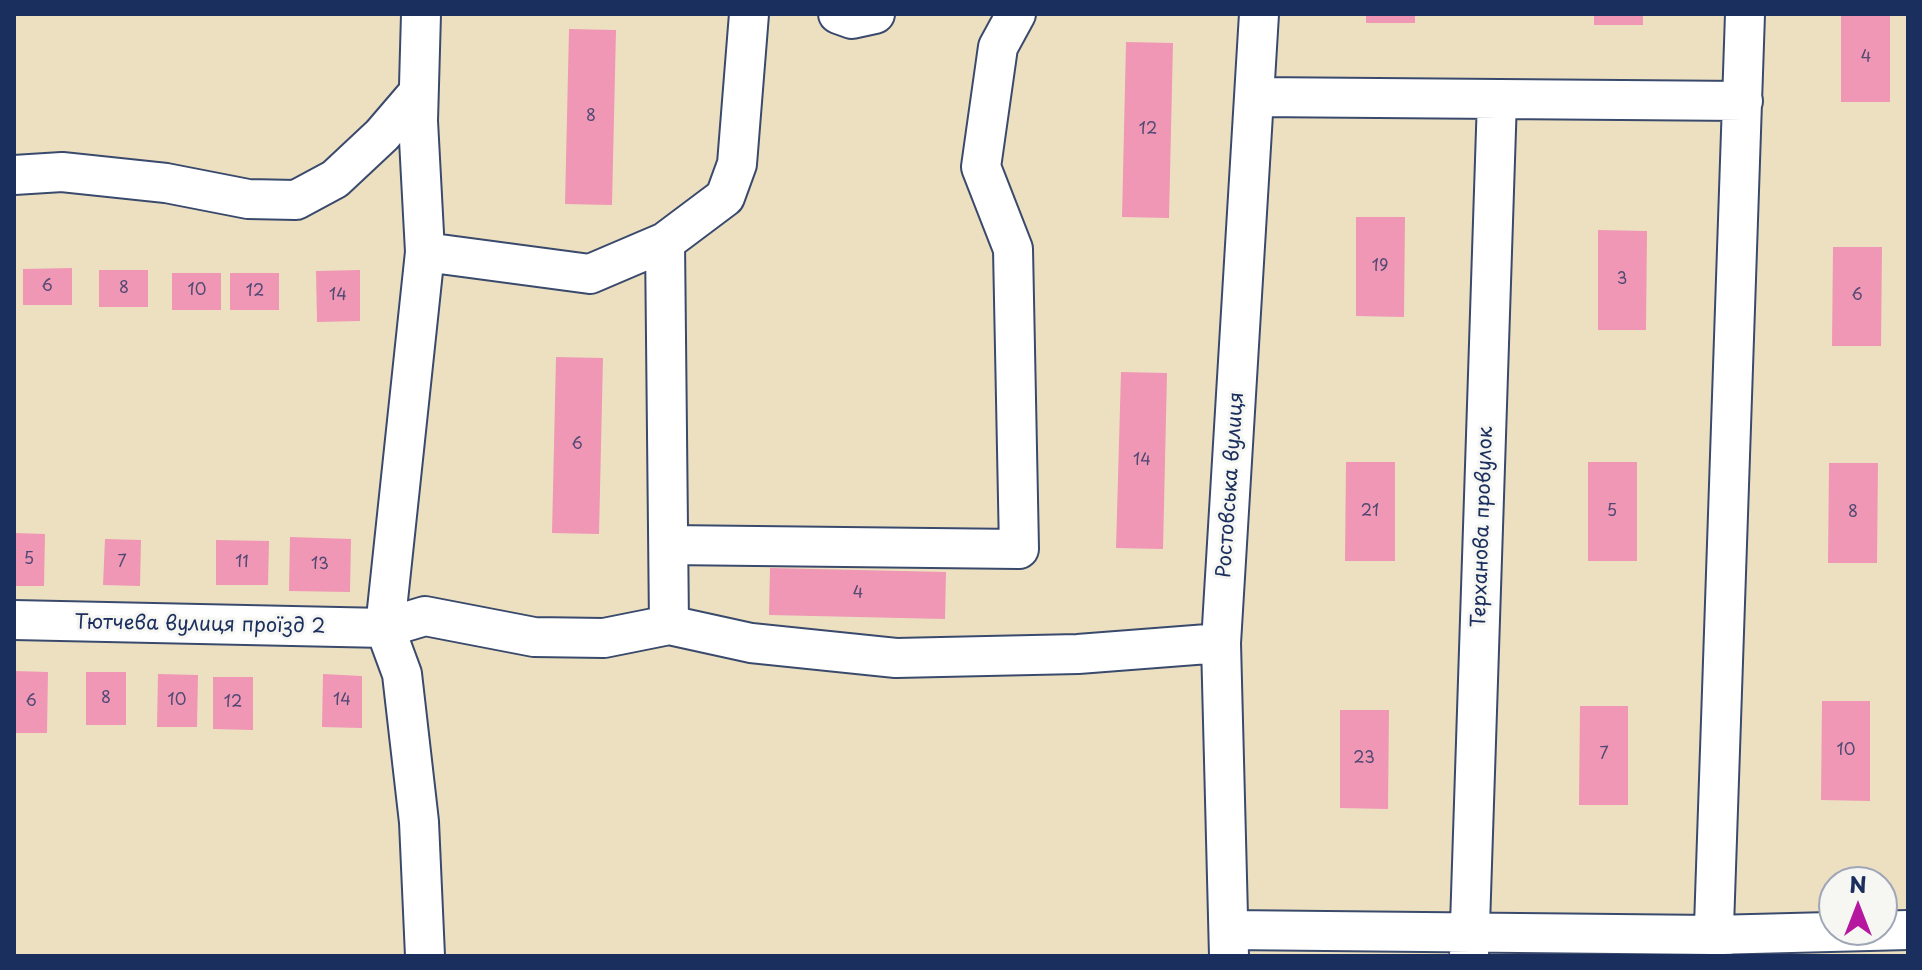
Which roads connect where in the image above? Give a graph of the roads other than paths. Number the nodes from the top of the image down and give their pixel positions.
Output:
1 (421, 14) edge
2 (749, 14) edge
3 (838, 14) edge
4 (875, 14) edge
5 (1016, 14) edge
6 (1259, 14) edge
7 (1745, 14) edge
8 (418, 93) junction
9 (1256, 97) junction
10 (1497, 99) junction
11 (1743, 101) junction
12 (14, 175) edge
13 (665, 242) junction
14 (425, 252) junction
15 (669, 545) junction
16 (14, 620) edge
17 (669, 625) junction
18 (385, 628) junction
19 (1221, 643) junction
20 (1908, 930) edge
21 (1230, 943) edge
22 (1470, 944) edge
23 (1713, 946) edge
24 (425, 956) edge

1 - 8 street
2 - 13 street
3 - 4 street
5 - 15 street
6 - 9 street, Ростовська вулиця
7 - 11 street
8 - 12 street
8 - 14 street
9 - 10 street
9 - 19 street, Ростовська вулиця
10 - 11 street
10 - 22 street, Терханова провулок
11 - 23 street
13 - 14 street
13 - 15 street
14 - 18 street
15 - 17 street
16 - 18 street, Тютчева вулиця проїзд 2
17 - 18 street, Тютчева вулиця проїзд 2
17 - 19 street
18 - 24 street
19 - 21 street, Ростовська вулиця
20 - 23 street
21 - 22 street
22 - 23 street

